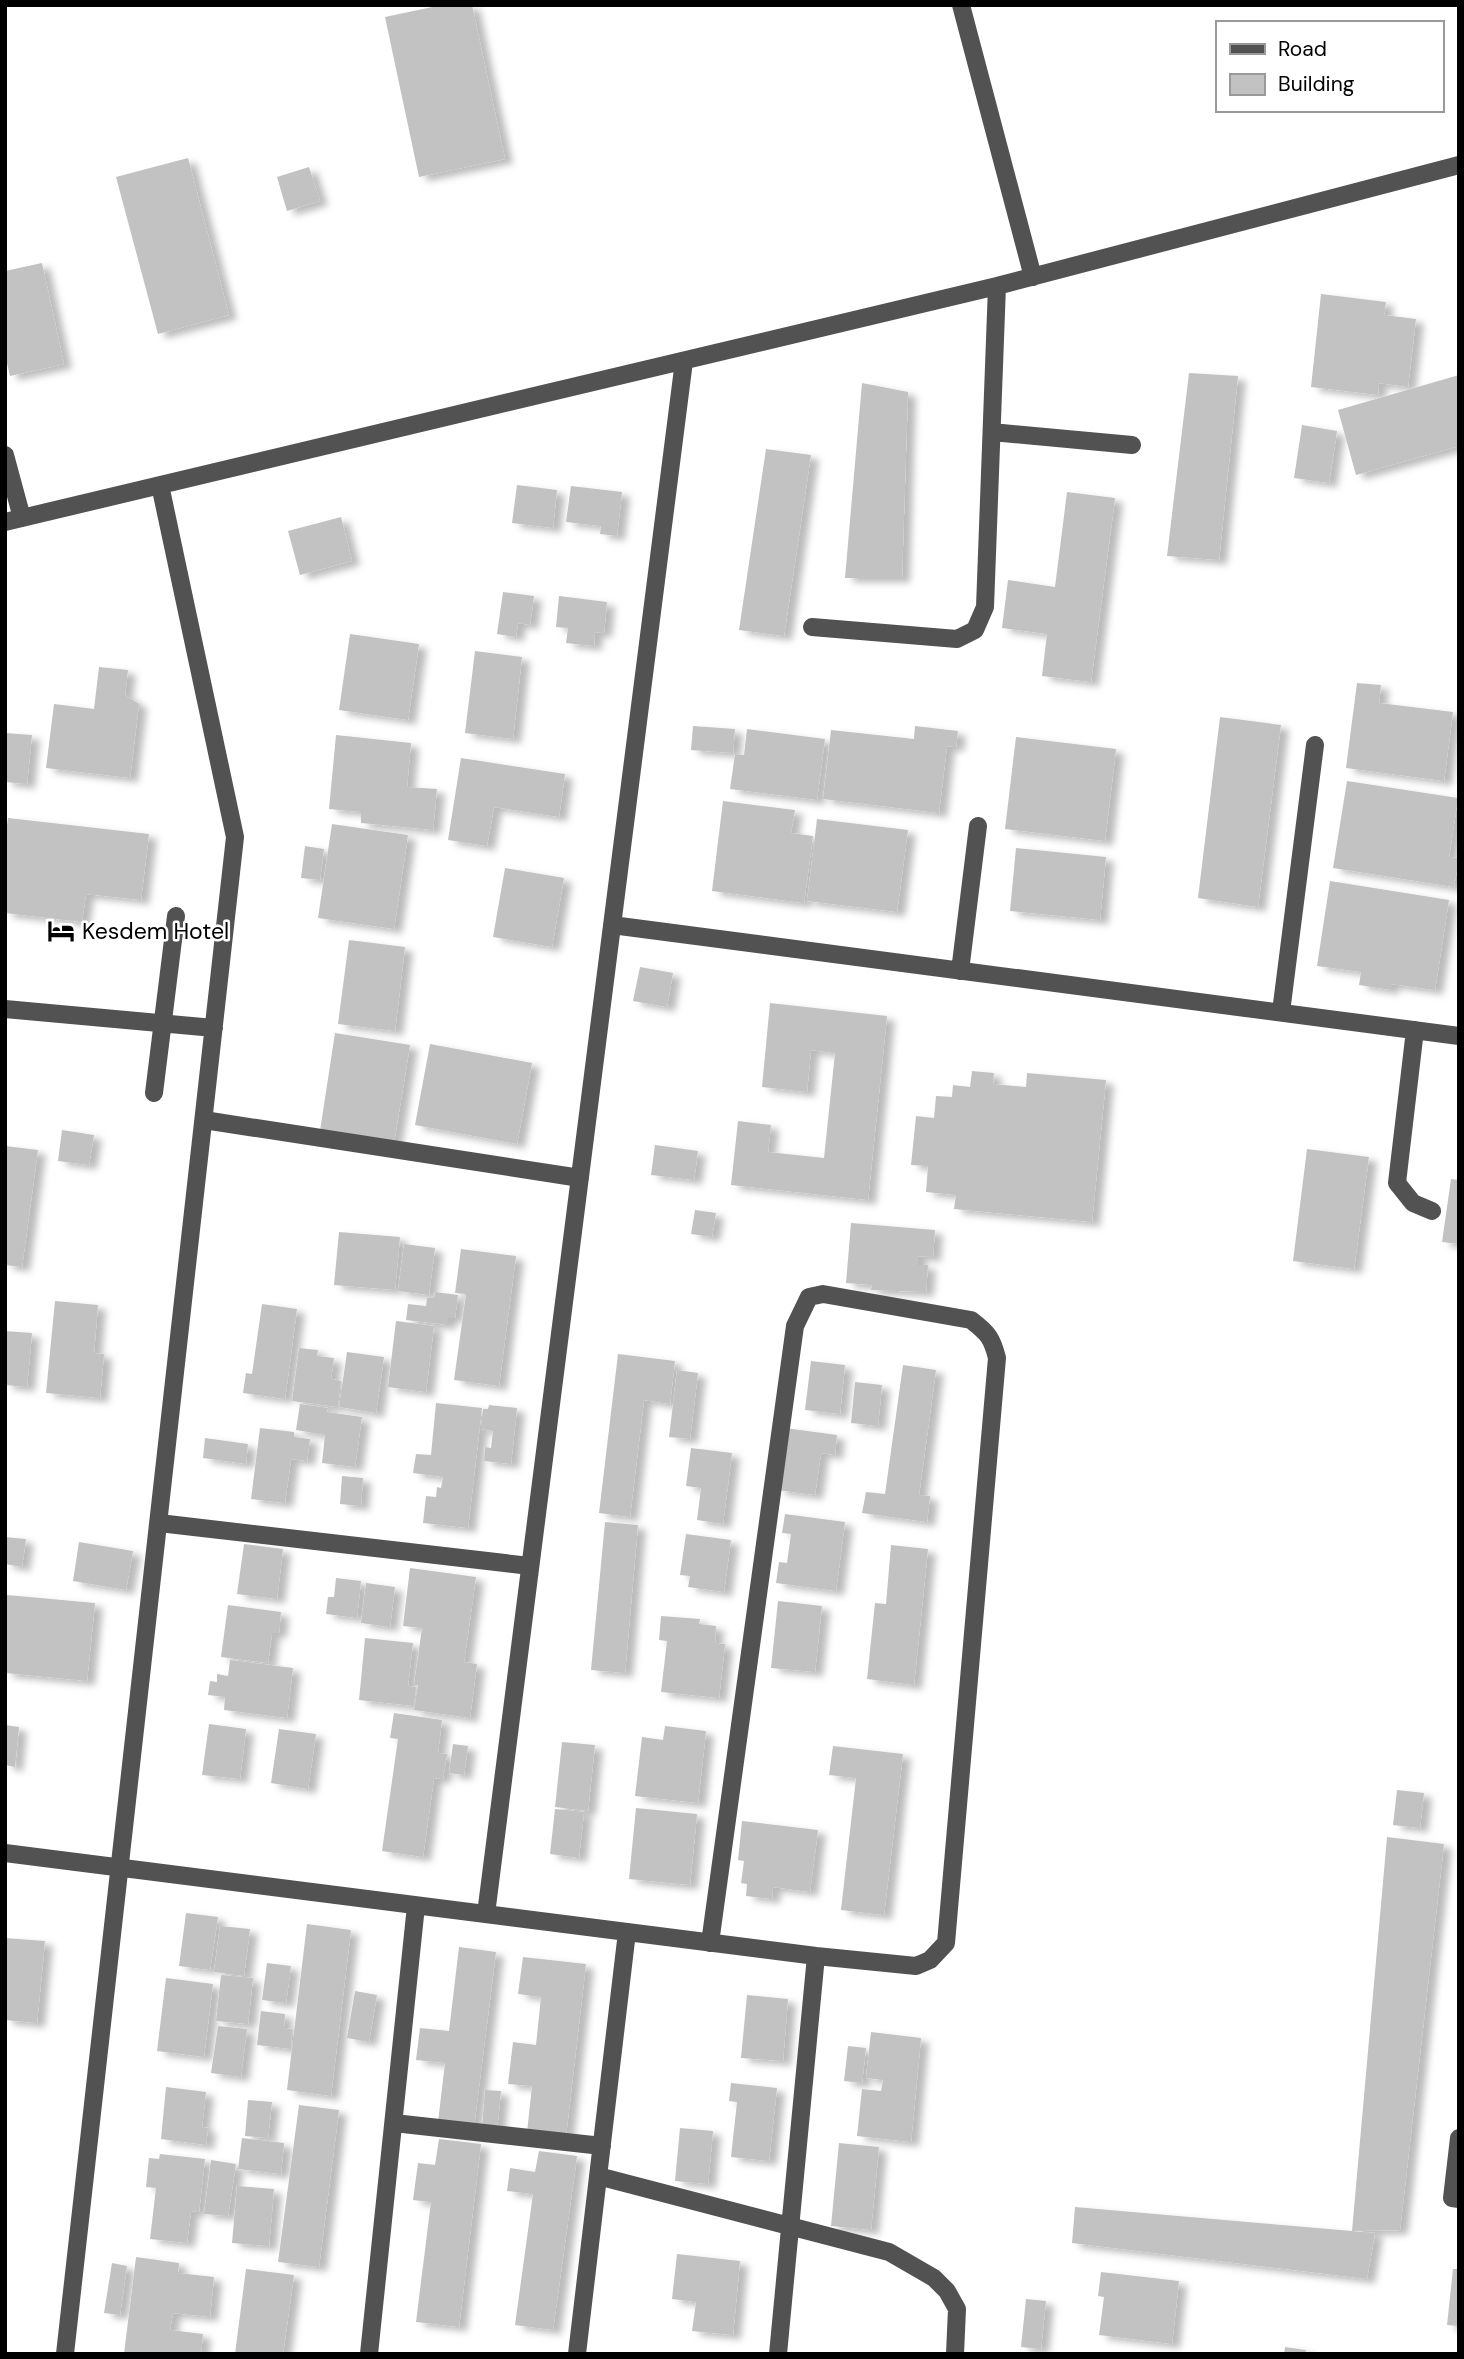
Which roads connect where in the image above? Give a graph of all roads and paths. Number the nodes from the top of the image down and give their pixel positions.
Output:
1 (961, 5) edge
2 (1459, 165) edge
3 (1033, 277) junction
4 (997, 286) junction
5 (684, 361) junction
6 (992, 432) junction
7 (1132, 445) dead end
8 (5, 455) edge
9 (160, 485) junction
10 (14, 520) edge
11 (812, 627) dead end
12 (1315, 745) dead end
13 (978, 826) dead end
14 (176, 916) dead end
15 (612, 925) junction
16 (960, 971) junction
17 (5, 1009) edge
18 (1281, 1012) junction
19 (162, 1023) junction
20 (214, 1028) junction
21 (1415, 1030) junction
22 (1459, 1035) edge
23 (154, 1093) dead end
24 (204, 1120) junction
25 (580, 1178) junction
26 (1432, 1211) dead end
27 (159, 1523) junction
28 (530, 1566) junction
29 (5, 1853) edge
30 (120, 1869) junction
31 (416, 1906) junction
32 (486, 1914) junction
33 (626, 1932) junction
34 (710, 1943) junction
35 (816, 1956) junction
36 (394, 2123) junction
37 (1459, 2138) edge
38 (602, 2146) junction
39 (598, 2176) junction
40 (1459, 2199) edge
41 (790, 2226) junction
42 (65, 2354) edge
43 (369, 2354) edge
44 (577, 2354) edge
45 (778, 2354) edge
46 (954, 2354) edge

1 - 3 street
2 - 3 street
3 - 4 street
4 - 5 street
4 - 6 street
5 - 9 street
5 - 15 street
6 - 7 street
6 - 11 street
8 - 10 street
9 - 10 street
9 - 20 street
12 - 18 street
13 - 16 street
14 - 19 street
15 - 16 street
15 - 25 street
16 - 18 street
17 - 19 street
18 - 21 street
19 - 20 street
19 - 23 street
20 - 24 street
21 - 22 street
21 - 26 street
24 - 25 street
24 - 27 street
25 - 28 street
27 - 28 street
27 - 30 street
28 - 32 street
29 - 30 street
30 - 31 street
30 - 42 street
31 - 32 street
31 - 36 street
32 - 33 street
33 - 34 street
33 - 38 street
34 - 35 street
34 - 35 street
35 - 41 street
36 - 38 street
36 - 43 street
37 - 40 street
38 - 39 street
39 - 41 street
39 - 44 street
41 - 45 street
41 - 46 street

